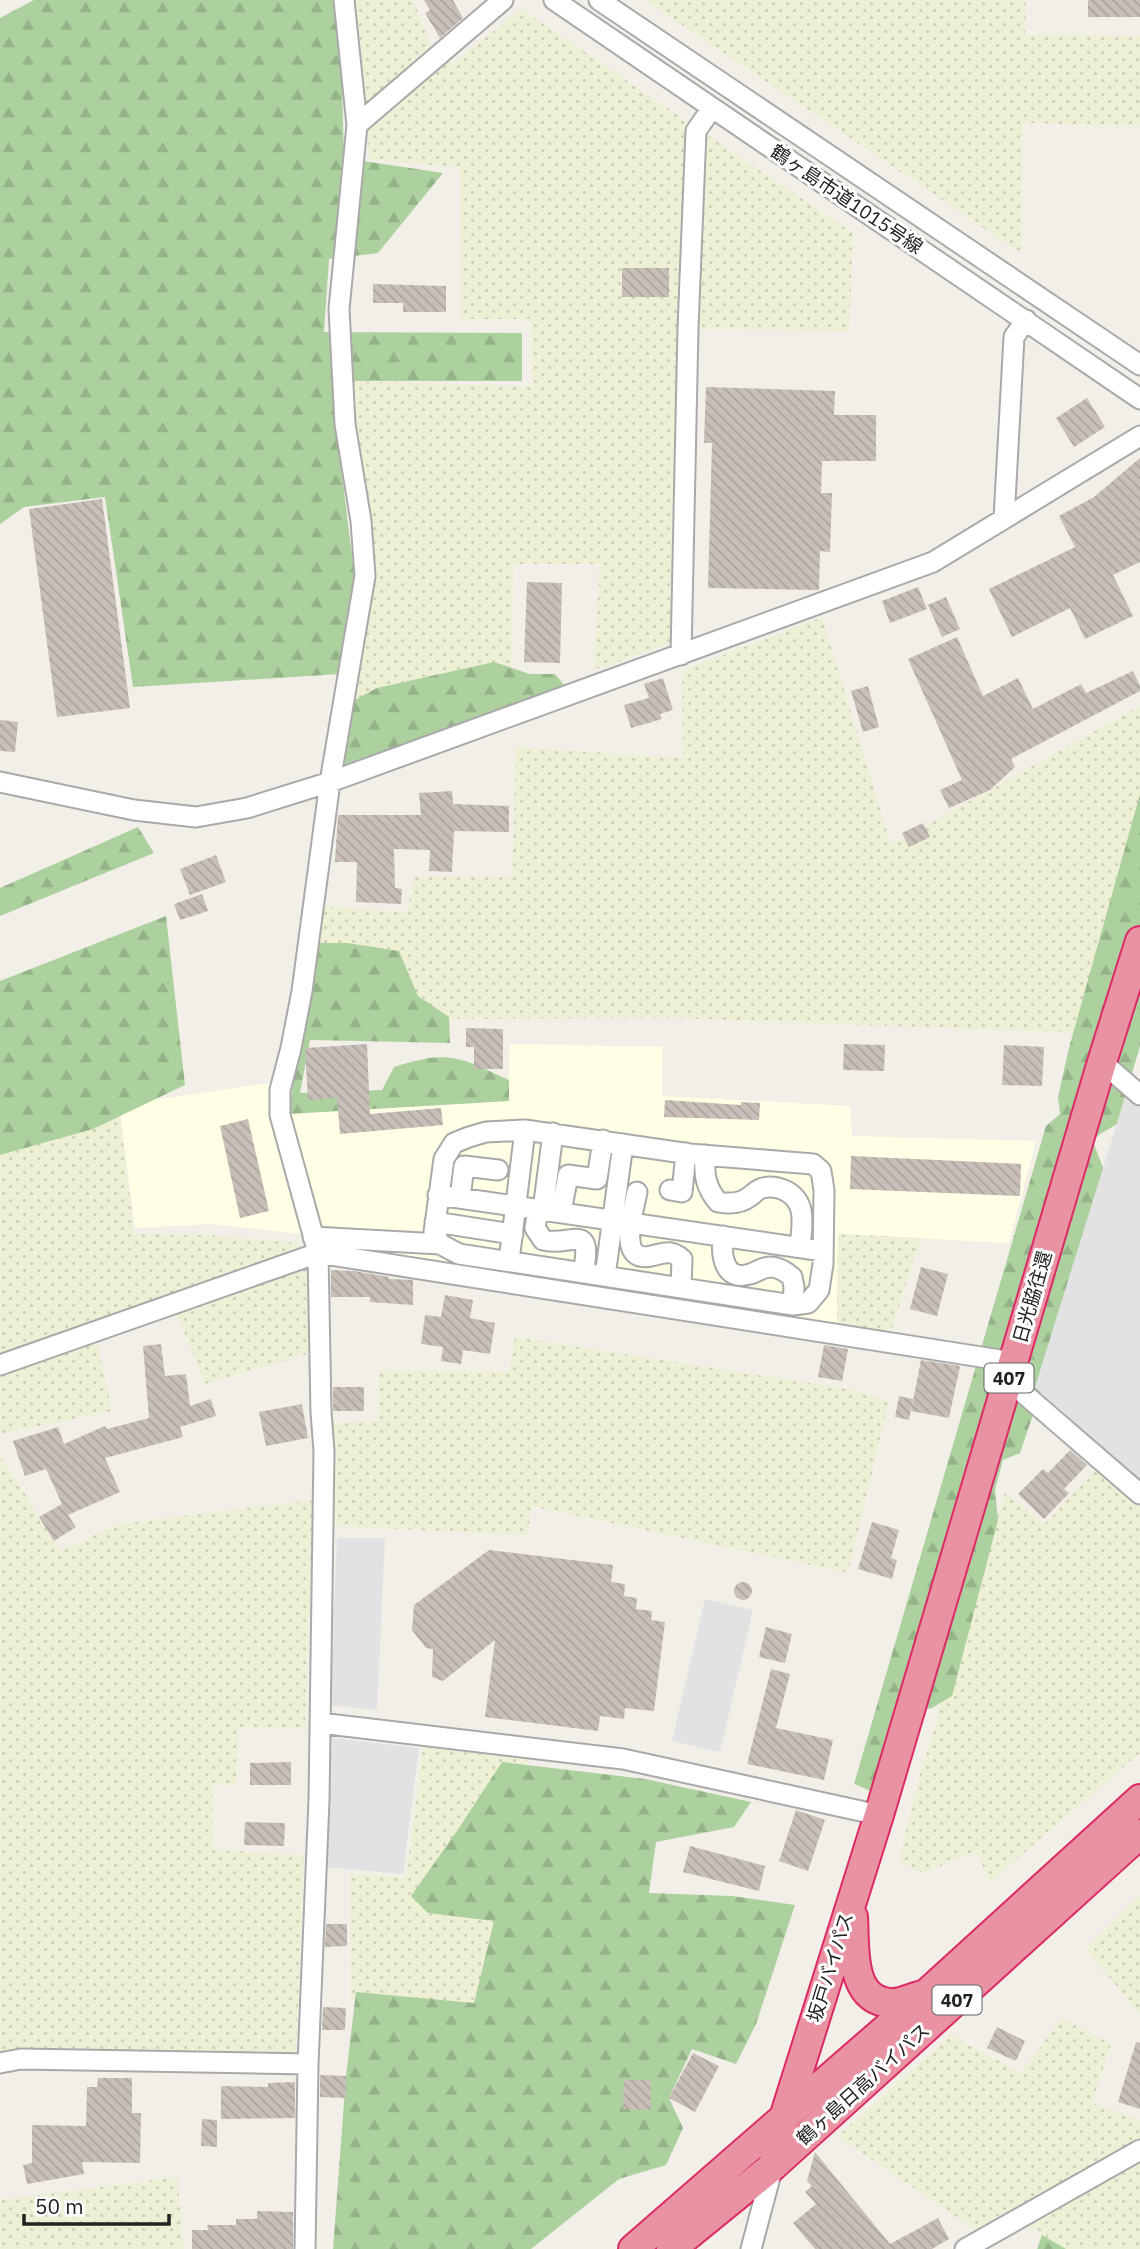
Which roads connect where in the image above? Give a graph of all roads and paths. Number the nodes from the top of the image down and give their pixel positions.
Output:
1 (344, 0) edge
2 (503, 0) edge
3 (554, 0) edge
4 (599, 0) edge
5 (712, 108) junction
6 (358, 125) junction
7 (1026, 320) junction
8 (1140, 365) edge
9 (1140, 399) edge
10 (1140, 436) edge
11 (1004, 519) junction
12 (681, 655) junction
13 (0, 782) edge
14 (330, 782) junction
15 (1140, 941) edge
16 (1102, 1062) junction
17 (1140, 1095) edge
18 (525, 1130) junction
19 (553, 1133) junction
20 (603, 1140) junction
21 (623, 1144) junction
22 (696, 1154) junction
23 (498, 1170) dead end
24 (670, 1190) dead end
25 (637, 1192) dead end
26 (438, 1195) junction
27 (460, 1198) junction
28 (517, 1206) junction
29 (547, 1210) junction
30 (435, 1222) junction
31 (622, 1222) junction
32 (513, 1234) junction
33 (723, 1236) junction
34 (440, 1244) junction
35 (316, 1245) junction
36 (800, 1247) junction
37 (823, 1251) junction
38 (509, 1261) junction
39 (583, 1273) junction
40 (604, 1276) junction
41 (681, 1288) junction
42 (793, 1305) junction
43 (0, 1365) edge
44 (1011, 1371) junction
45 (1140, 1494) edge
46 (320, 1723) junction
47 (1140, 1799) edge
48 (879, 1815) junction
49 (1140, 1834) edge
50 (852, 1897) junction
51 (927, 1993) junction
52 (0, 2063) edge
53 (309, 2064) junction
54 (783, 2121) junction
55 (1140, 2150) edge
56 (773, 2166) junction
57 (304, 2249) edge
58 (633, 2249) edge
59 (671, 2249) edge
60 (751, 2249) edge
61 (965, 2249) edge

1 - 6 street
2 - 6 street
3 - 5 street, 鶴ヶ島市道1015号線
4 - 8 street, 鶴ヶ島市道1015号線
5 - 7 street, 鶴ヶ島市道1015号線
5 - 12 street
6 - 14 street
7 - 9 street, 鶴ヶ島市道1015号線
7 - 11 street
10 - 11 street
11 - 12 street
12 - 14 street
13 - 14 street
14 - 35 street
15 - 16 highway, 日光脇往還 / 407
16 - 17 street
16 - 44 highway, 日光脇往還 / 407
18 - 19 street
18 - 26 street
18 - 28 street
19 - 20 street
19 - 29 street
20 - 21 street
20 - 29 street
21 - 22 street
21 - 31 street
22 - 24 street
22 - 36 street
22 - 37 street
23 - 27 street
25 - 31 street
26 - 27 street
26 - 30 street
27 - 28 street
28 - 29 street
28 - 32 street
29 - 31 street
29 - 39 street
30 - 32 street
30 - 34 street
31 - 33 street
31 - 40 street
31 - 41 street
32 - 38 street
33 - 36 street
33 - 42 street
34 - 35 street
34 - 38 street
35 - 43 street
35 - 44 street
35 - 46 street
36 - 37 street
37 - 42 street
38 - 39 street
39 - 40 street
40 - 41 street
41 - 42 street
44 - 45 street
44 - 48 highway, 日光脇往還 / 407
46 - 48 street
46 - 53 street
47 - 51 highway, 鶴ヶ島日高バイパス / 407
48 - 50 highway, 坂戸バイパス / 407
49 - 56 highway, 鶴ヶ島日高バイパス / 407
50 - 51 highway
50 - 54 highway, 坂戸バイパス / 407
51 - 54 highway, 鶴ヶ島日高バイパス / 407
52 - 53 street
53 - 57 street
54 - 56 highway, 坂戸バイパス / 407
54 - 58 highway, 407
55 - 61 street
56 - 59 highway, 407
56 - 60 street

